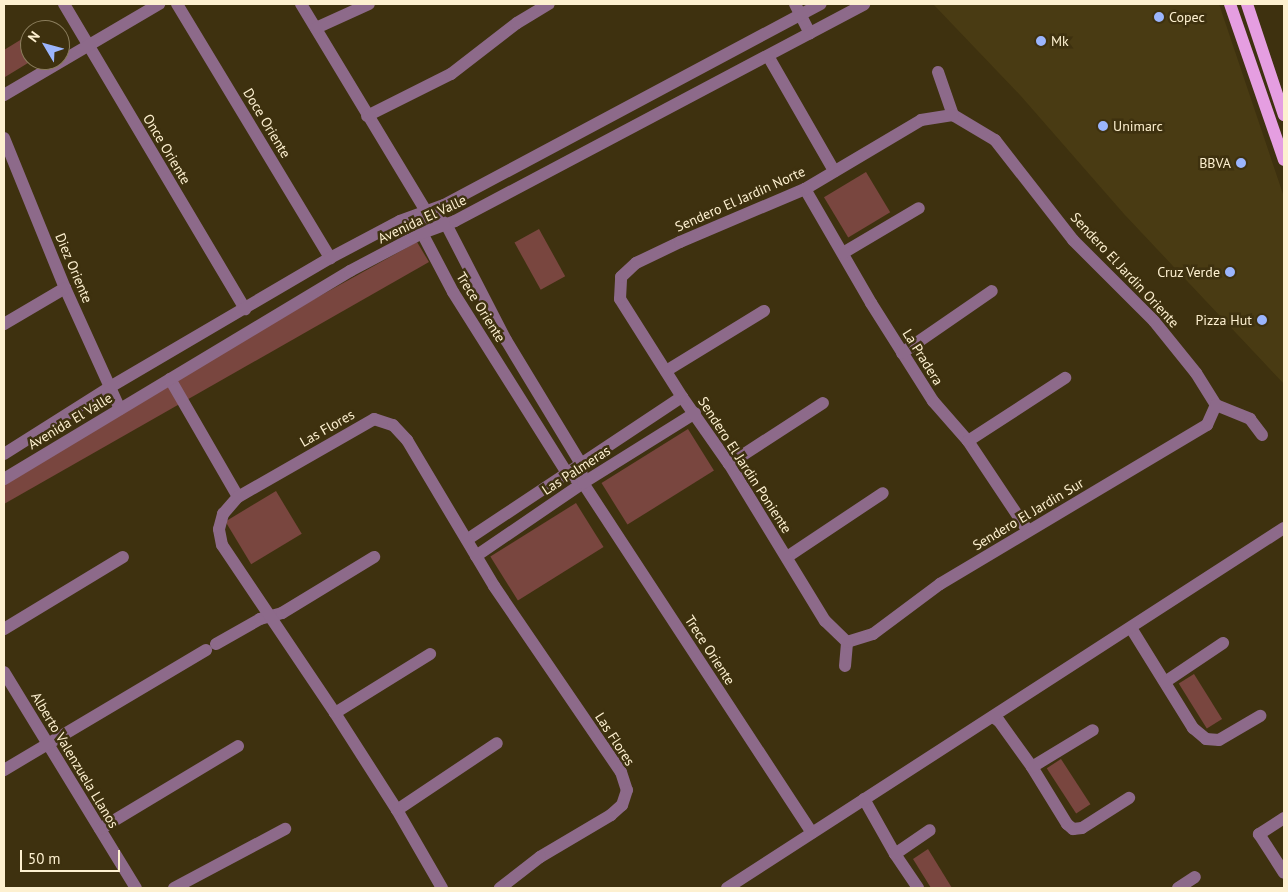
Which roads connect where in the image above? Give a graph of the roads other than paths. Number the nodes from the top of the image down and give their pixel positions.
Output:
1 (64, 4) edge
2 (158, 4) edge
3 (177, 4) edge
4 (300, 4) edge
5 (368, 4) edge
6 (549, 4) edge
7 (821, 4) edge
8 (864, 4) edge
9 (1230, 4) edge
10 (1247, 4) edge
11 (798, 9) edge
12 (316, 28) junction
13 (810, 33) junction
14 (88, 45) junction
15 (768, 56) junction
16 (938, 72) dead end
17 (4, 95) edge
18 (953, 115) junction
19 (1284, 115) edge
20 (367, 116) junction
21 (4, 138) edge
22 (1284, 160) edge
23 (834, 171) junction
24 (805, 189) junction
25 (919, 208) dead end
26 (426, 211) junction
27 (446, 224) junction
28 (422, 233) junction
29 (843, 253) junction
30 (330, 258) junction
31 (621, 277) joint
32 (65, 288) junction
33 (992, 291) dead end
34 (245, 309) junction
35 (764, 311) dead end
36 (4, 324) edge
37 (902, 353) junction
38 (666, 371) junction
39 (1065, 378) dead end
40 (170, 379) junction
41 (110, 387) junction
42 (682, 396) junction
43 (823, 403) dead end
44 (1216, 405) junction
45 (120, 409) junction
46 (695, 413) junction
47 (1262, 435) dead end
48 (968, 441) junction
49 (4, 454) edge
50 (580, 462) junction
51 (729, 464) junction
52 (567, 473) junction
53 (4, 479) edge
54 (583, 483) junction
55 (883, 493) dead end
56 (238, 497) junction
57 (1284, 528) edge
58 (1028, 531) junction
59 (468, 539) junction
60 (476, 556) junction
61 (123, 557) dead end
62 (374, 557) dead end
63 (787, 557) junction
64 (270, 616) junction
65 (1131, 628) junction
66 (4, 629) edge
67 (848, 642) junction
68 (1223, 643) dead end
69 (430, 654) dead end
70 (845, 666) dead end
71 (4, 672) edge
72 (1165, 682) junction
73 (335, 713) junction
74 (1260, 716) dead end
75 (994, 717) junction
76 (1093, 730) dead end
77 (497, 743) dead end
78 (48, 745) junction
79 (238, 746) dead end
80 (1032, 767) junction
81 (4, 770) edge
82 (1129, 798) dead end
83 (864, 799) junction
84 (397, 810) junction
85 (1284, 818) edge
86 (285, 829) dead end
87 (100, 830) junction
88 (930, 830) dead end
89 (812, 833) junction
90 (895, 854) junction
91 (1284, 873) edge
92 (1195, 877) dead end
93 (136, 888) edge
94 (174, 888) edge
95 (442, 888) edge
96 (500, 888) edge
97 (727, 888) edge
98 (918, 888) edge
99 (1178, 888) edge

1 - 14 street, Once Oriente
2 - 14 street
3 - 30 street, Doce Oriente
4 - 12 street, Trece Oriente
5 - 12 street
6 - 20 street
7 - 11 street, Avenida El Valle
8 - 13 street, Avenida El Valle
9 - 22 main road
10 - 19 main road
11 - 13 street
11 - 26 street, Avenida El Valle
12 - 20 street, Trece Oriente
13 - 15 street, Avenida El Valle
14 - 17 street
14 - 34 street, Once Oriente
15 - 23 street
15 - 27 street, Avenida El Valle
16 - 18 street
18 - 23 street, Sendero El Jardin Norte
18 - 44 street, Sendero El Jardin Oriente
20 - 26 street, Trece Oriente
21 - 32 street, Diez Oriente
23 - 24 street, Sendero El Jardin Norte
24 - 29 street, La Pradera
24 - 31 street, Sendero El Jardin Norte
25 - 29 street
26 - 27 street, Trece Oriente
26 - 28 street
26 - 30 street, Avenida El Valle
27 - 28 street, Avenida El Valle
27 - 50 street, Trece Oriente
28 - 40 street, Avenida El Valle
28 - 52 street, Trece Oriente
29 - 37 street, La Pradera
30 - 34 street, Avenida El Valle
31 - 38 street, Sendero El Jardin Poniente
32 - 36 street
32 - 41 street, Diez Oriente
33 - 37 street
34 - 41 street, Avenida El Valle
35 - 38 street
37 - 48 street, La Pradera
38 - 42 street, Sendero El Jardin Poniente
39 - 48 street
40 - 45 street, Avenida El Valle
40 - 56 street
41 - 45 street, Diez Oriente
41 - 49 street, Avenida El Valle
42 - 46 street, Sendero El Jardin Poniente
42 - 50 street, Las Palmeras
43 - 51 street
44 - 47 street
44 - 58 street, Sendero El Jardin Sur
45 - 53 street, Avenida El Valle
46 - 51 street, Sendero El Jardin Poniente
46 - 54 street, Las Palmeras
48 - 58 street, La Pradera
50 - 52 street, Las Palmeras
50 - 54 street, Trece Oriente
51 - 63 street, Sendero El Jardin Poniente
52 - 54 street, Trece Oriente
52 - 59 street, Las Palmeras
54 - 60 street, Las Palmeras
54 - 89 street, Trece Oriente
55 - 63 street
56 - 59 street, Las Flores
56 - 64 street, Las Flores
57 - 65 street
58 - 67 street, Sendero El Jardin Sur
59 - 60 street, Las Flores
60 - 96 street, Las Flores
61 - 66 street
62 - 64 street
63 - 67 street, Sendero El Jardin Poniente
64 - 73 street, Las Flores
64 - 78 street
65 - 72 street
65 - 75 street
67 - 70 street
68 - 72 street
69 - 73 street
71 - 78 street, Alberto Valenzuela Llanos
72 - 74 street
73 - 84 street, Las Flores
75 - 80 street
75 - 83 street
76 - 80 street
77 - 84 street
78 - 81 street
78 - 87 street, Alberto Valenzuela Llanos
79 - 87 street
80 - 82 street
83 - 89 street
83 - 90 street
84 - 95 street, Las Flores
85 - 91 street
86 - 94 street
87 - 93 street, Alberto Valenzuela Llanos
88 - 90 street
89 - 97 street
90 - 98 street
92 - 99 street

